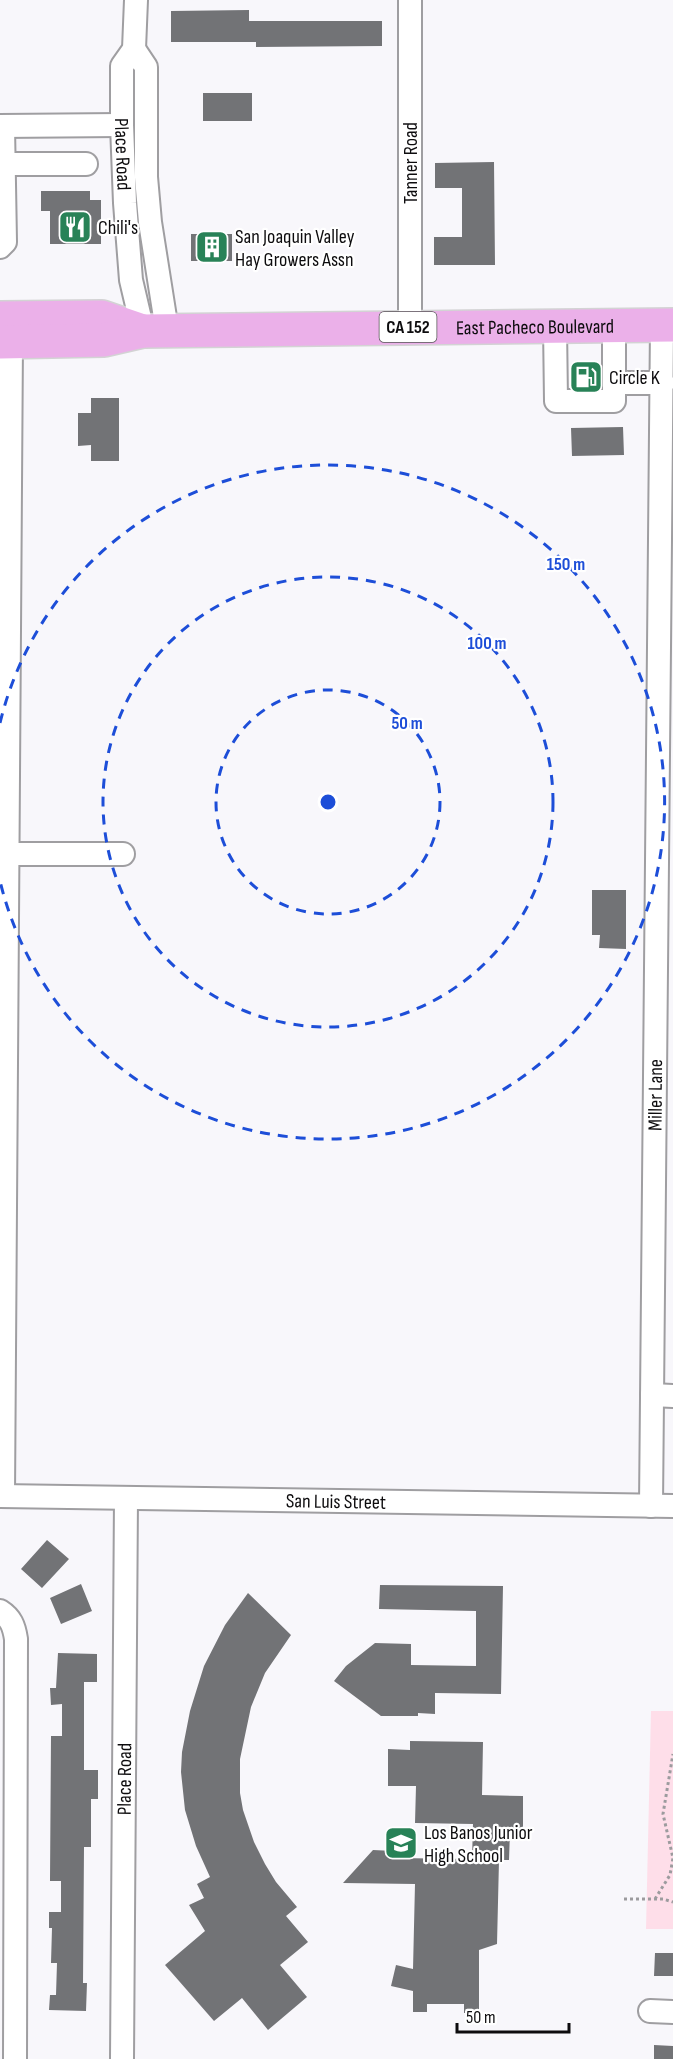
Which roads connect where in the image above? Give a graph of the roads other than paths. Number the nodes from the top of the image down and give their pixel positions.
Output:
1 (136, 0) edge
2 (410, 0) edge
3 (134, 49) junction
4 (123, 125) junction
5 (2, 126) edge
6 (4, 164) junction
7 (86, 164) dead end
8 (0, 247) edge
9 (614, 325) junction
10 (668, 325) edge
11 (555, 326) junction
12 (410, 327) junction
13 (155, 331) junction
14 (4, 334) edge
15 (663, 382) junction
16 (614, 383) junction
17 (4, 854) edge
18 (123, 854) dead end
19 (666, 865) edge
20 (663, 1307) edge
21 (662, 1396) edge
22 (2, 1496) edge
23 (126, 1498) junction
24 (662, 1506) edge
25 (0, 1611) edge
26 (650, 2011) dead end
27 (673, 2012) edge
28 (15, 2059) edge
29 (122, 2059) edge

1 - 3 street, Place Road
2 - 12 street, Tanner Road
3 - 4 street, Place Road
3 - 13 street, Place Road
4 - 5 street
4 - 13 street, Place Road
5 - 6 street
6 - 7 street
6 - 8 street
9 - 10 highway, East Pacheco Boulevard / CA 152
9 - 11 highway, East Pacheco Boulevard / CA 152
9 - 16 street
10 - 15 street, Miller Lane
11 - 12 highway, East Pacheco Boulevard / CA 152
11 - 16 street
12 - 13 highway, East Pacheco Boulevard / CA 152
13 - 14 highway, East Pacheco Boulevard / CA 152
14 - 17 street
15 - 16 street
15 - 19 street, Miller Lane
17 - 18 street
17 - 22 street
19 - 20 street, Miller Lane
20 - 21 street, Miller Lane
21 - 24 street, Miller Lane
22 - 23 street, San Luis Street
23 - 24 street, San Luis Street
23 - 29 street, Place Road
25 - 28 street
26 - 27 street

